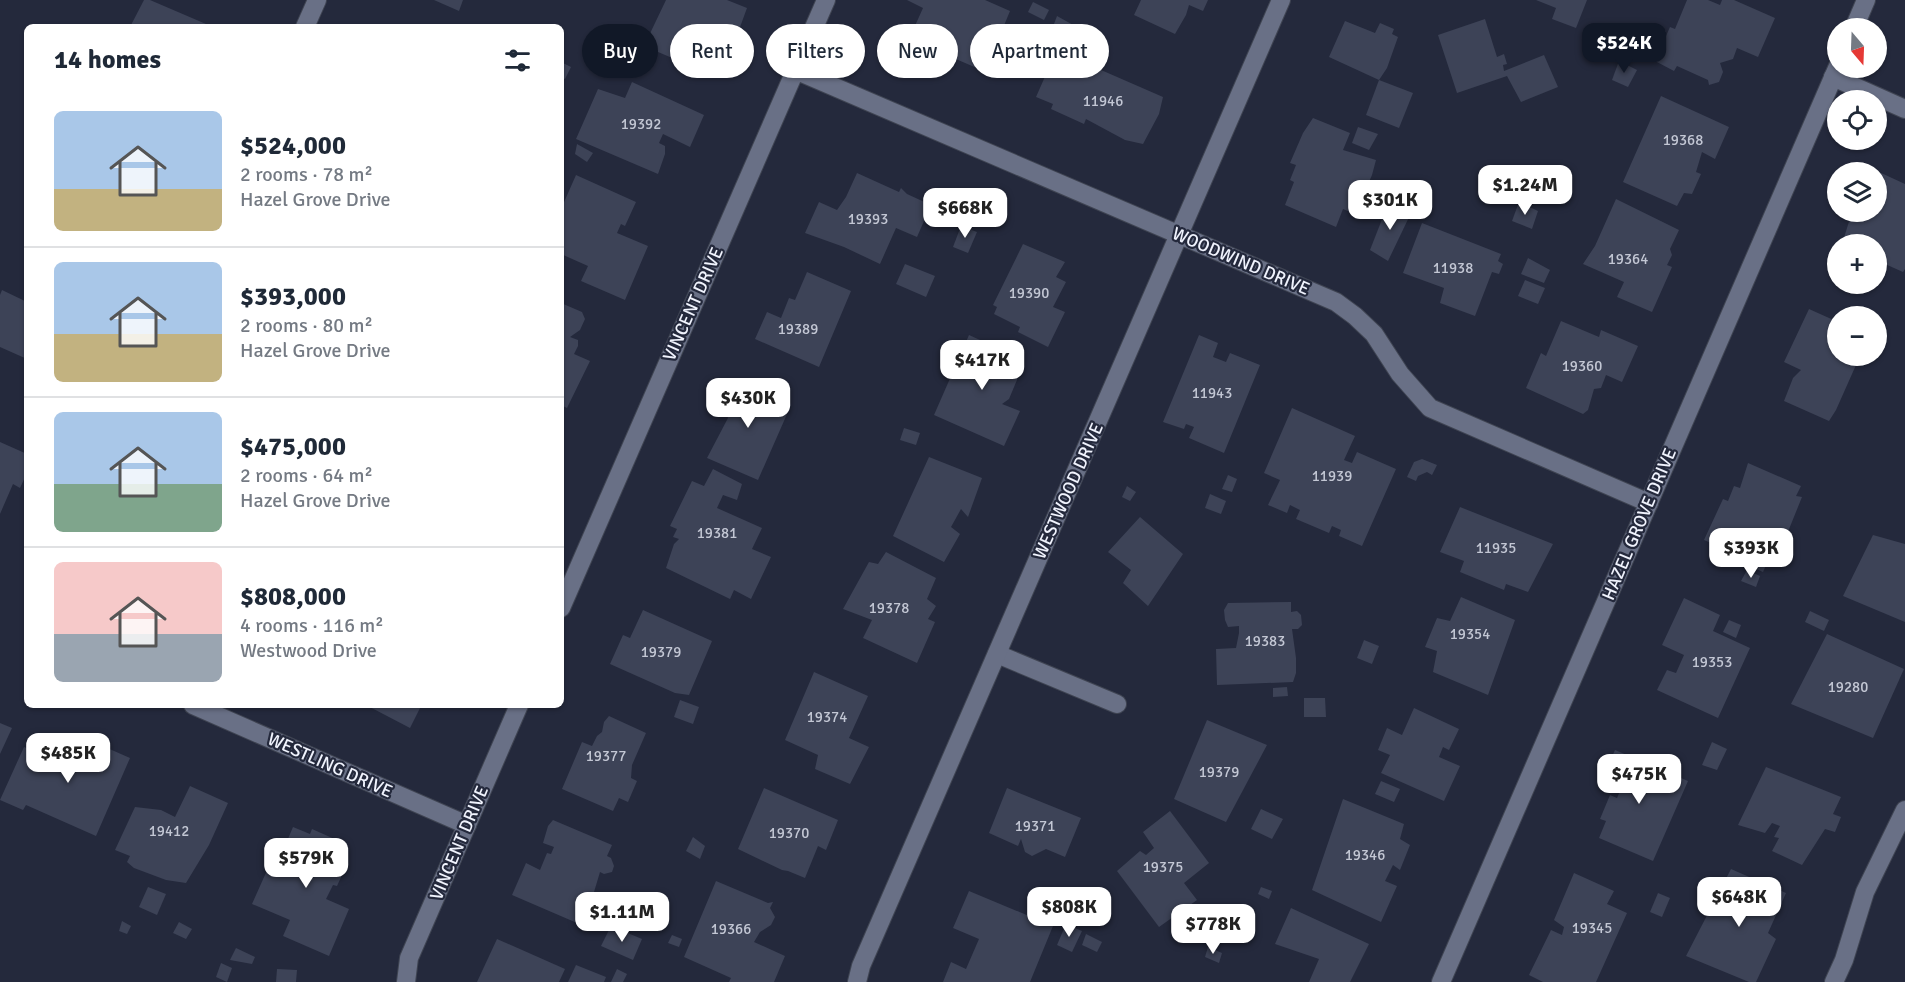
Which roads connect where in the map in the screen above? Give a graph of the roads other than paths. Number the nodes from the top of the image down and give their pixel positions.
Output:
1 (316, 0) edge
2 (826, 0) edge
3 (1281, 0) edge
4 (1866, 0) edge
5 (1858, 18) edge
6 (306, 24) edge
7 (815, 24) edge
8 (792, 78) edge
9 (814, 78) edge
10 (1832, 78) edge
11 (1848, 78) edge
12 (1905, 109) edge
13 (1180, 235) junction
14 (1649, 503) junction
15 (564, 601) edge
16 (997, 654) junction
17 (1117, 704) dead end
18 (200, 708) edge
19 (518, 708) edge
20 (1905, 810) edge
21 (467, 825) junction
22 (406, 982) edge
23 (857, 982) edge
24 (1441, 982) edge
25 (1834, 982) edge

1 - 6 street
2 - 7 street, VINCENT DRIVE
3 - 13 street, WESTWOOD DRIVE
4 - 5 street
8 - 15 street, VINCENT DRIVE
9 - 13 street, WOODWIND DRIVE
10 - 14 street, HAZEL GROVE DRIVE
11 - 12 street
13 - 14 street, WOODWIND DRIVE
13 - 16 street, WESTWOOD DRIVE
14 - 24 street, HAZEL GROVE DRIVE
16 - 17 street
16 - 23 street, WESTWOOD DRIVE
18 - 21 street, WESTLING DRIVE
19 - 21 street, VINCENT DRIVE
20 - 25 street
21 - 22 street, VINCENT DRIVE

